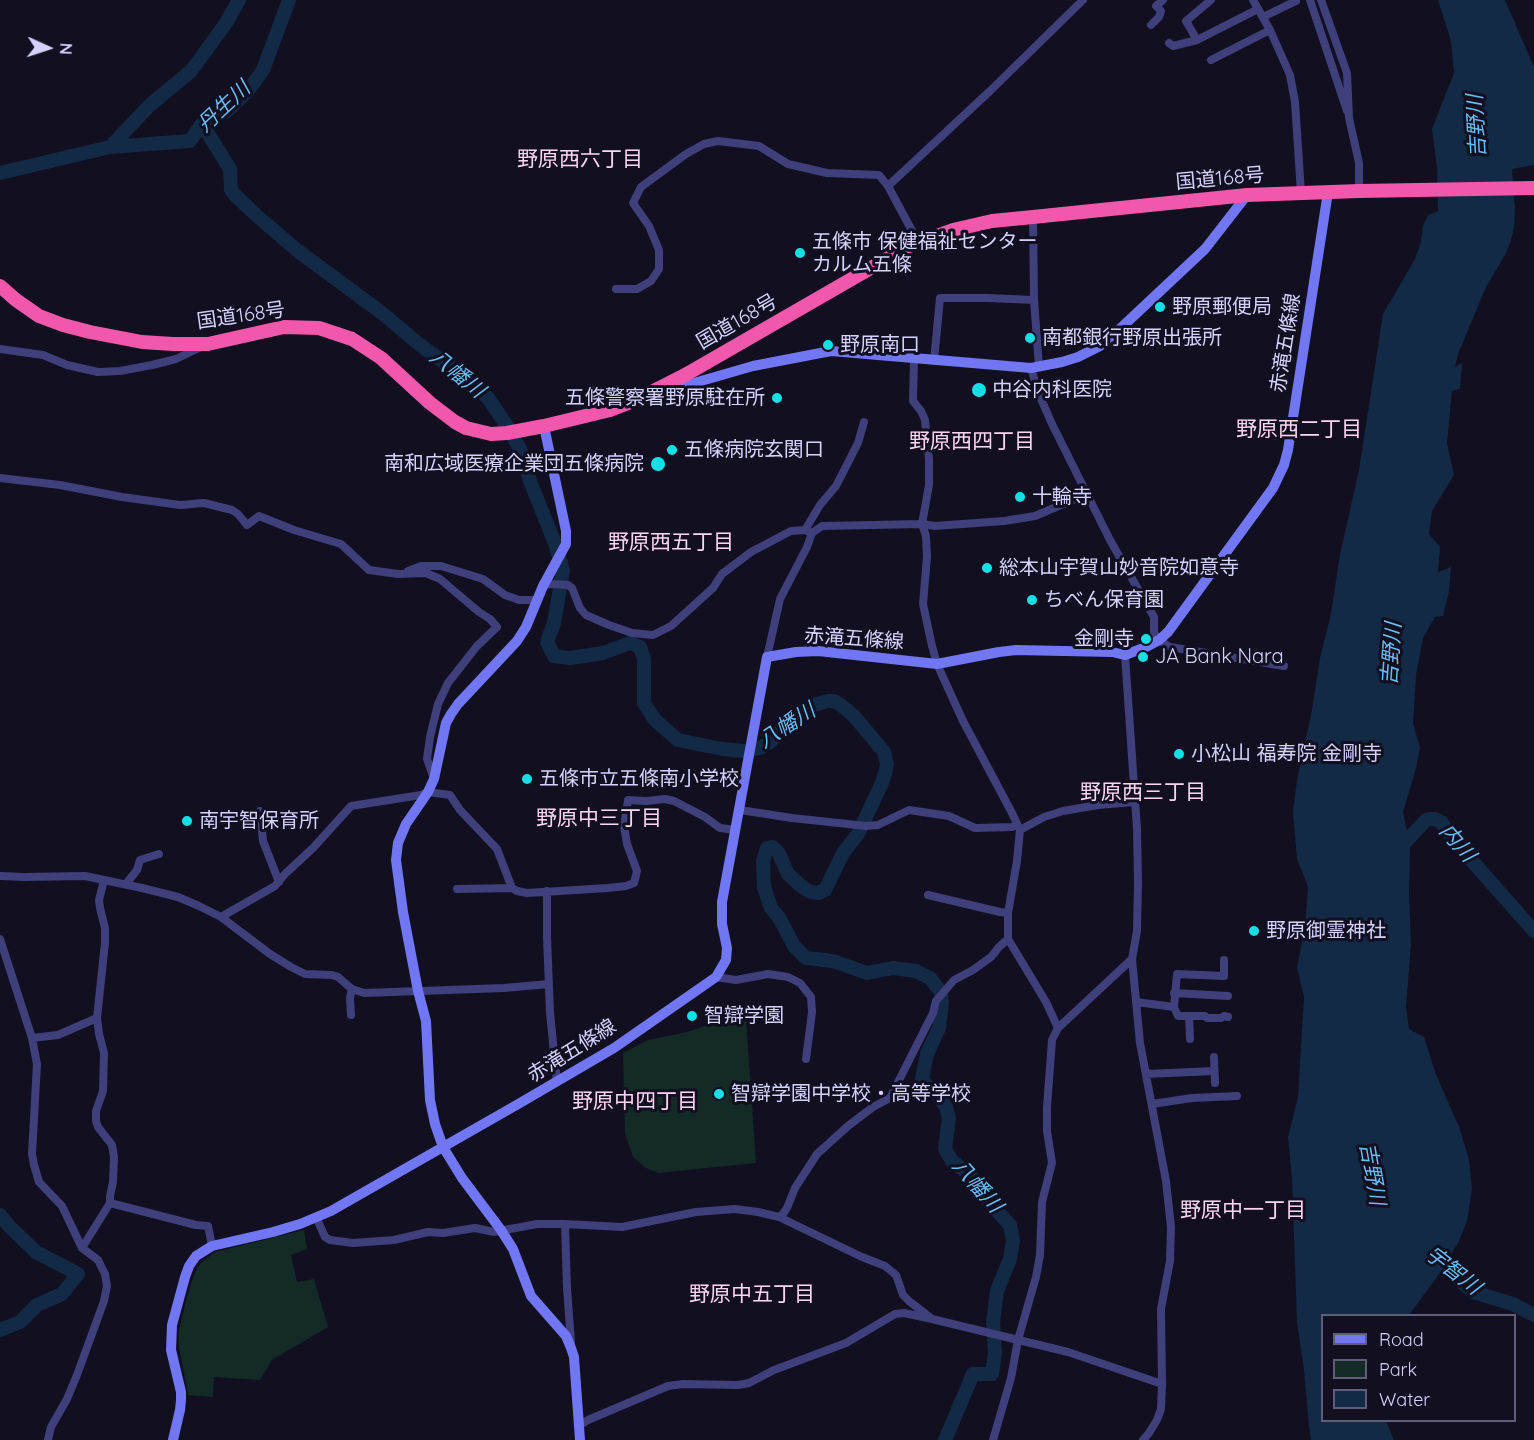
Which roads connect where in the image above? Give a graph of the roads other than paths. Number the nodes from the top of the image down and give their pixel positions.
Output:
1 (1083, 0) edge
2 (1163, 0) edge
3 (1211, 0) edge
4 (1253, 0) edge
5 (1296, 0) edge
6 (1310, 0) edge
7 (1321, 0) edge
8 (1258, 9) junction
9 (1263, 17) junction
10 (1151, 26) dead end
11 (1270, 30) junction
12 (1197, 40) junction
13 (1169, 42) dead end
14 (1211, 60) dead end
15 (1349, 118) junction
16 (888, 186) junction
17 (1534, 188) edge
18 (1361, 191) junction
19 (1328, 192) junction
20 (1301, 193) junction
21 (1247, 195) junction
22 (1033, 216) junction
23 (918, 242) junction
24 (0, 286) edge
25 (616, 289) dead end
26 (1034, 300) junction
27 (208, 344) junction
28 (0, 349) edge
29 (914, 359) junction
30 (934, 361) junction
31 (1035, 368) junction
32 (636, 400) junction
33 (864, 423) dead end
34 (544, 426) junction
35 (0, 478) edge
36 (1086, 494) junction
37 (922, 524) junction
38 (809, 531) junction
39 (398, 574) junction
40 (548, 582) junction
41 (537, 600) junction
42 (1159, 640) junction
43 (1125, 655) junction
44 (767, 657) junction
45 (937, 664) junction
46 (1284, 666) dead end
47 (434, 779) junction
48 (428, 792) junction
49 (1134, 802) junction
50 (260, 810) dead end
51 (740, 810) junction
52 (1018, 827) junction
53 (736, 830) junction
54 (159, 854) dead end
55 (0, 876) edge
56 (104, 880) junction
57 (279, 882) junction
58 (126, 884) junction
59 (512, 888) junction
60 (457, 889) dead end
61 (547, 891) junction
62 (928, 895) dead end
63 (1008, 913) junction
64 (221, 917) junction
65 (0, 939) edge
66 (1008, 939) junction
67 (1132, 959) junction
68 (1224, 960) dead end
69 (716, 977) junction
70 (549, 984) junction
71 (352, 989) junction
72 (418, 991) junction
73 (1174, 993) junction
74 (1228, 996) dead end
75 (1136, 1002) junction
76 (1174, 1007) junction
77 (351, 1015) dead end
78 (1189, 1016) junction
79 (1228, 1017) dead end
80 (97, 1018) junction
81 (1058, 1028) junction
82 (32, 1038) junction
83 (1190, 1039) dead end
84 (1214, 1057) dead end
85 (806, 1059) dead end
86 (1214, 1071) junction
87 (1146, 1074) junction
88 (556, 1082) junction
89 (1215, 1083) dead end
90 (1238, 1096) dead end
91 (1152, 1104) junction
92 (443, 1147) junction
93 (110, 1203) junction
94 (778, 1217) junction
95 (316, 1218) junction
96 (565, 1224) junction
97 (501, 1230) junction
98 (212, 1246) junction
99 (82, 1248) junction
100 (932, 1318) junction
101 (1018, 1340) junction
102 (571, 1348) junction
103 (1162, 1384) junction
104 (579, 1426) junction
105 (48, 1440) edge
106 (173, 1440) edge
107 (580, 1440) edge
108 (993, 1440) edge
109 (1143, 1440) edge

1 - 16 street
2 - 10 street
3 - 12 street
4 - 8 street
5 - 9 street
6 - 15 street
7 - 15 street
8 - 9 street
8 - 12 street
9 - 11 street
11 - 14 street
11 - 20 street
12 - 13 street
15 - 18 street
16 - 23 street
16 - 25 street
17 - 18 highway, 国道168号
18 - 19 highway, 国道168号
19 - 20 highway, 国道168号
19 - 42 main road, 赤滝五條線
20 - 21 highway, 国道168号
21 - 22 highway, 国道168号
21 - 31 main road
22 - 23 highway, 国道168号
22 - 26 street
23 - 32 highway, 国道168号
24 - 27 highway, 国道168号
26 - 30 street
26 - 31 street
27 - 28 street
27 - 34 highway, 国道168号
29 - 30 main road
29 - 32 main road
29 - 37 street
30 - 31 main road
31 - 36 street
32 - 34 highway, 国道168号
33 - 38 street
34 - 40 main road
35 - 39 street
36 - 37 street
36 - 42 street
37 - 38 street
37 - 45 street
38 - 40 street
38 - 44 street
39 - 41 street
39 - 47 street
40 - 41 main road
41 - 47 main road
42 - 43 main road, 赤滝五條線
42 - 46 street
43 - 45 main road, 赤滝五條線
43 - 49 street
44 - 45 main road, 赤滝五條線
44 - 51 main road
45 - 52 street
47 - 48 main road
48 - 57 street
48 - 59 street
48 - 72 main road
49 - 52 street
49 - 67 street
50 - 57 street
51 - 52 street
51 - 53 main road
52 - 63 street
53 - 61 street
53 - 69 main road
54 - 58 street
55 - 56 street
56 - 58 street
56 - 80 street
57 - 64 street
58 - 64 street
59 - 60 street
59 - 61 street
61 - 70 street
62 - 63 street
63 - 66 street
64 - 71 street
65 - 82 street
66 - 81 street
66 - 94 street
67 - 75 street
67 - 81 street
68 - 73 street
69 - 85 street
69 - 88 main road, 赤滝五條線
70 - 72 street
70 - 88 street
71 - 72 street
71 - 77 street
72 - 92 main road
73 - 74 street
73 - 76 street
75 - 76 street
75 - 87 street
76 - 78 street
78 - 79 street
78 - 83 street
80 - 82 street
80 - 93 street
81 - 101 street
82 - 99 street
84 - 86 street
86 - 87 street
86 - 89 street
87 - 91 street
88 - 92 main road, 赤滝五條線
90 - 91 street
91 - 103 street
92 - 95 main road, 赤滝五條線
92 - 97 main road
93 - 98 street
93 - 99 street
94 - 96 street
94 - 100 street
95 - 97 street
95 - 98 main road, 赤滝五條線
96 - 97 street
96 - 102 street
97 - 102 main road
98 - 106 main road, 赤滝五條線
99 - 105 street
100 - 101 street
100 - 104 street
101 - 103 street
101 - 108 street
102 - 104 main road
103 - 109 street
104 - 107 main road

